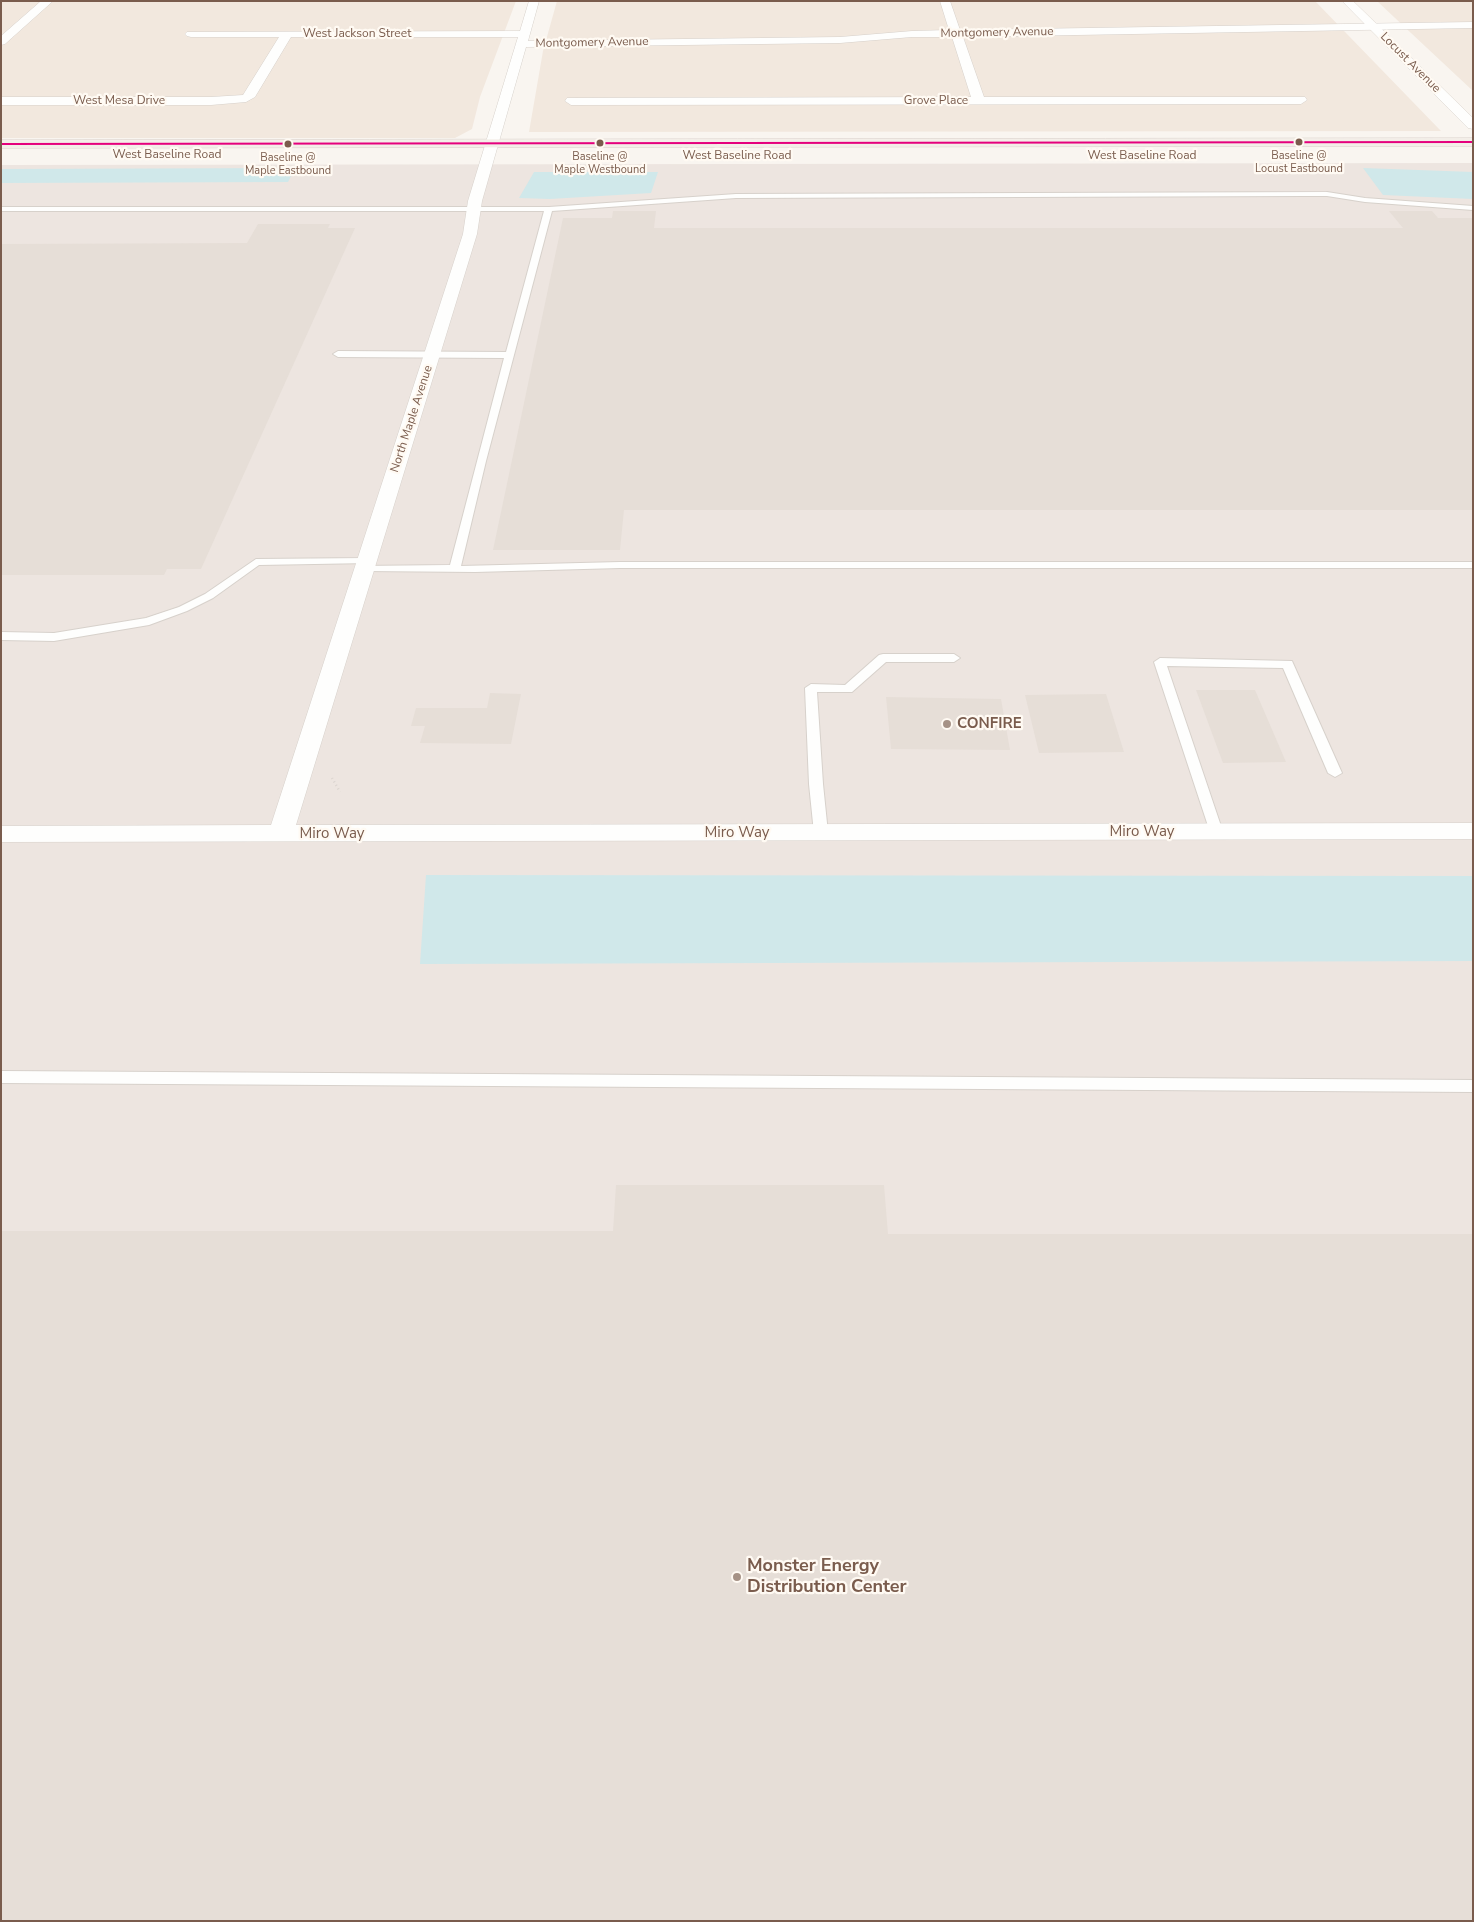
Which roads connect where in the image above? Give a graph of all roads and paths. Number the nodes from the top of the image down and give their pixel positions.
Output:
1 (48, 1) edge
2 (534, 1) edge
3 (945, 1) edge
4 (1347, 1) edge
5 (1473, 25) edge
6 (1373, 26) junction
7 (191, 34) dead end
8 (287, 34) junction
9 (958, 34) junction
10 (522, 39) junction
11 (2, 41) edge
12 (1, 100) edge
13 (1301, 100) dead end
14 (571, 101) dead end
15 (979, 101) junction
16 (1473, 125) edge
17 (1473, 142) edge
18 (1, 144) edge
19 (491, 150) junction
20 (1, 155) edge
21 (1473, 155) edge
22 (833, 156) dead end
23 (991, 156) dead end
24 (1473, 208) edge
25 (1, 209) edge
26 (473, 209) junction
27 (549, 209) junction
28 (338, 354) dead end
29 (432, 354) junction
30 (510, 355) junction
31 (365, 565) junction
32 (1473, 565) edge
33 (454, 569) junction
34 (1, 636) edge
35 (954, 658) dead end
36 (1335, 773) dead end
37 (1473, 831) edge
38 (1216, 832) junction
39 (821, 833) junction
40 (1, 834) edge
41 (282, 834) junction
42 (1, 1077) edge
43 (1473, 1086) edge

1 - 11 street
2 - 10 street, North Maple Avenue
3 - 9 street
4 - 6 street, Locust Avenue
5 - 6 street, Montgomery Avenue
6 - 9 street, Montgomery Avenue
6 - 16 street, Locust Avenue
7 - 8 street, West Jackson Street
8 - 10 street, West Jackson Street
8 - 12 street, West Mesa Drive
9 - 10 street, Montgomery Avenue
9 - 15 street
10 - 19 street, North Maple Avenue
13 - 15 street, Grove Place
14 - 15 street, Grove Place
17 - 19 main road
18 - 19 main road, West Baseline Road
19 - 20 main road, West Baseline Road
19 - 22 main road, West Baseline Road
19 - 26 street, North Maple Avenue
21 - 23 main road, West Baseline Road
24 - 27 lane
25 - 26 lane
26 - 27 lane
26 - 29 street, North Maple Avenue
27 - 30 lane
28 - 29 lane
29 - 30 lane
29 - 31 street, North Maple Avenue
30 - 33 lane
31 - 33 lane
31 - 34 lane
31 - 41 street, North Maple Avenue
32 - 33 lane
35 - 39 lane
36 - 38 lane
37 - 38 street, Miro Way
38 - 39 street, Miro Way
39 - 41 street, Miro Way
40 - 41 street, Miro Way
42 - 43 lane

